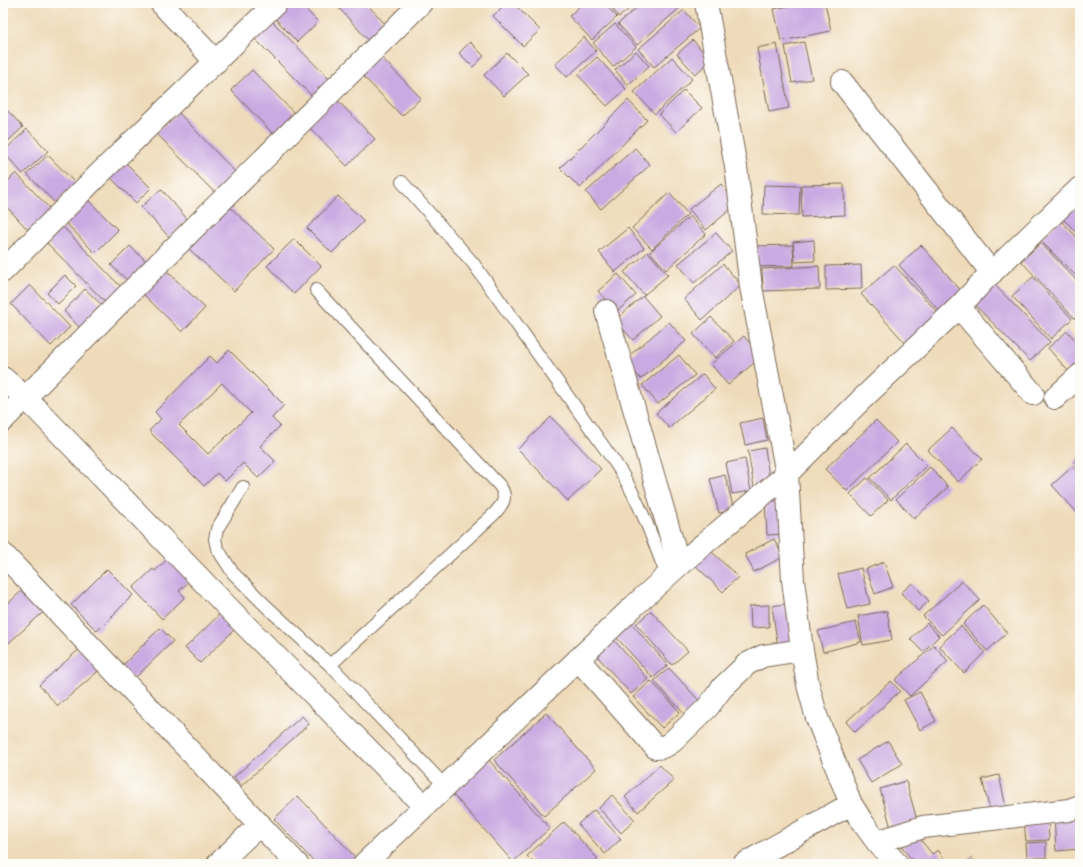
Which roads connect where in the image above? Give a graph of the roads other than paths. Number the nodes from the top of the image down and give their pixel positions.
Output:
1 (161, 3) edge
2 (276, 3) edge
3 (421, 3) edge
4 (706, 3) edge
5 (216, 62) junction
6 (842, 82) dead end
7 (402, 182) dead end
8 (1080, 188) edge
9 (3, 271) edge
10 (992, 273) junction
11 (316, 290) dead end
12 (959, 307) junction
13 (606, 311) dead end
14 (1080, 374) edge
15 (3, 378) edge
16 (1033, 394) dead end
17 (26, 398) junction
18 (1055, 398) dead end
19 (3, 420) edge
20 (787, 474) junction
21 (243, 487) dead end
22 (3, 554) edge
23 (673, 570) junction
24 (802, 650) junction
25 (578, 659) junction
26 (330, 665) junction
27 (446, 787) junction
28 (851, 804) junction
29 (424, 806) junction
30 (1080, 806) edge
31 (260, 824) junction
32 (877, 842) junction
33 (218, 864) edge
34 (297, 864) edge
35 (364, 864) edge
36 (744, 864) edge
37 (897, 864) edge

1 - 5 street
2 - 5 street
3 - 17 street
4 - 20 street
5 - 9 street
6 - 10 street
7 - 23 lane
8 - 10 street
10 - 12 street
11 - 26 lane
12 - 16 street
12 - 20 street
13 - 23 street
14 - 18 street
15 - 17 street
17 - 19 street
17 - 29 street
20 - 23 street
20 - 24 street
21 - 26 lane
22 - 31 street
23 - 25 street
24 - 25 street
24 - 28 street
25 - 27 street
26 - 27 lane
27 - 29 street
28 - 32 street
28 - 36 street
29 - 35 street
30 - 32 street
31 - 33 street
31 - 34 street
32 - 37 street

